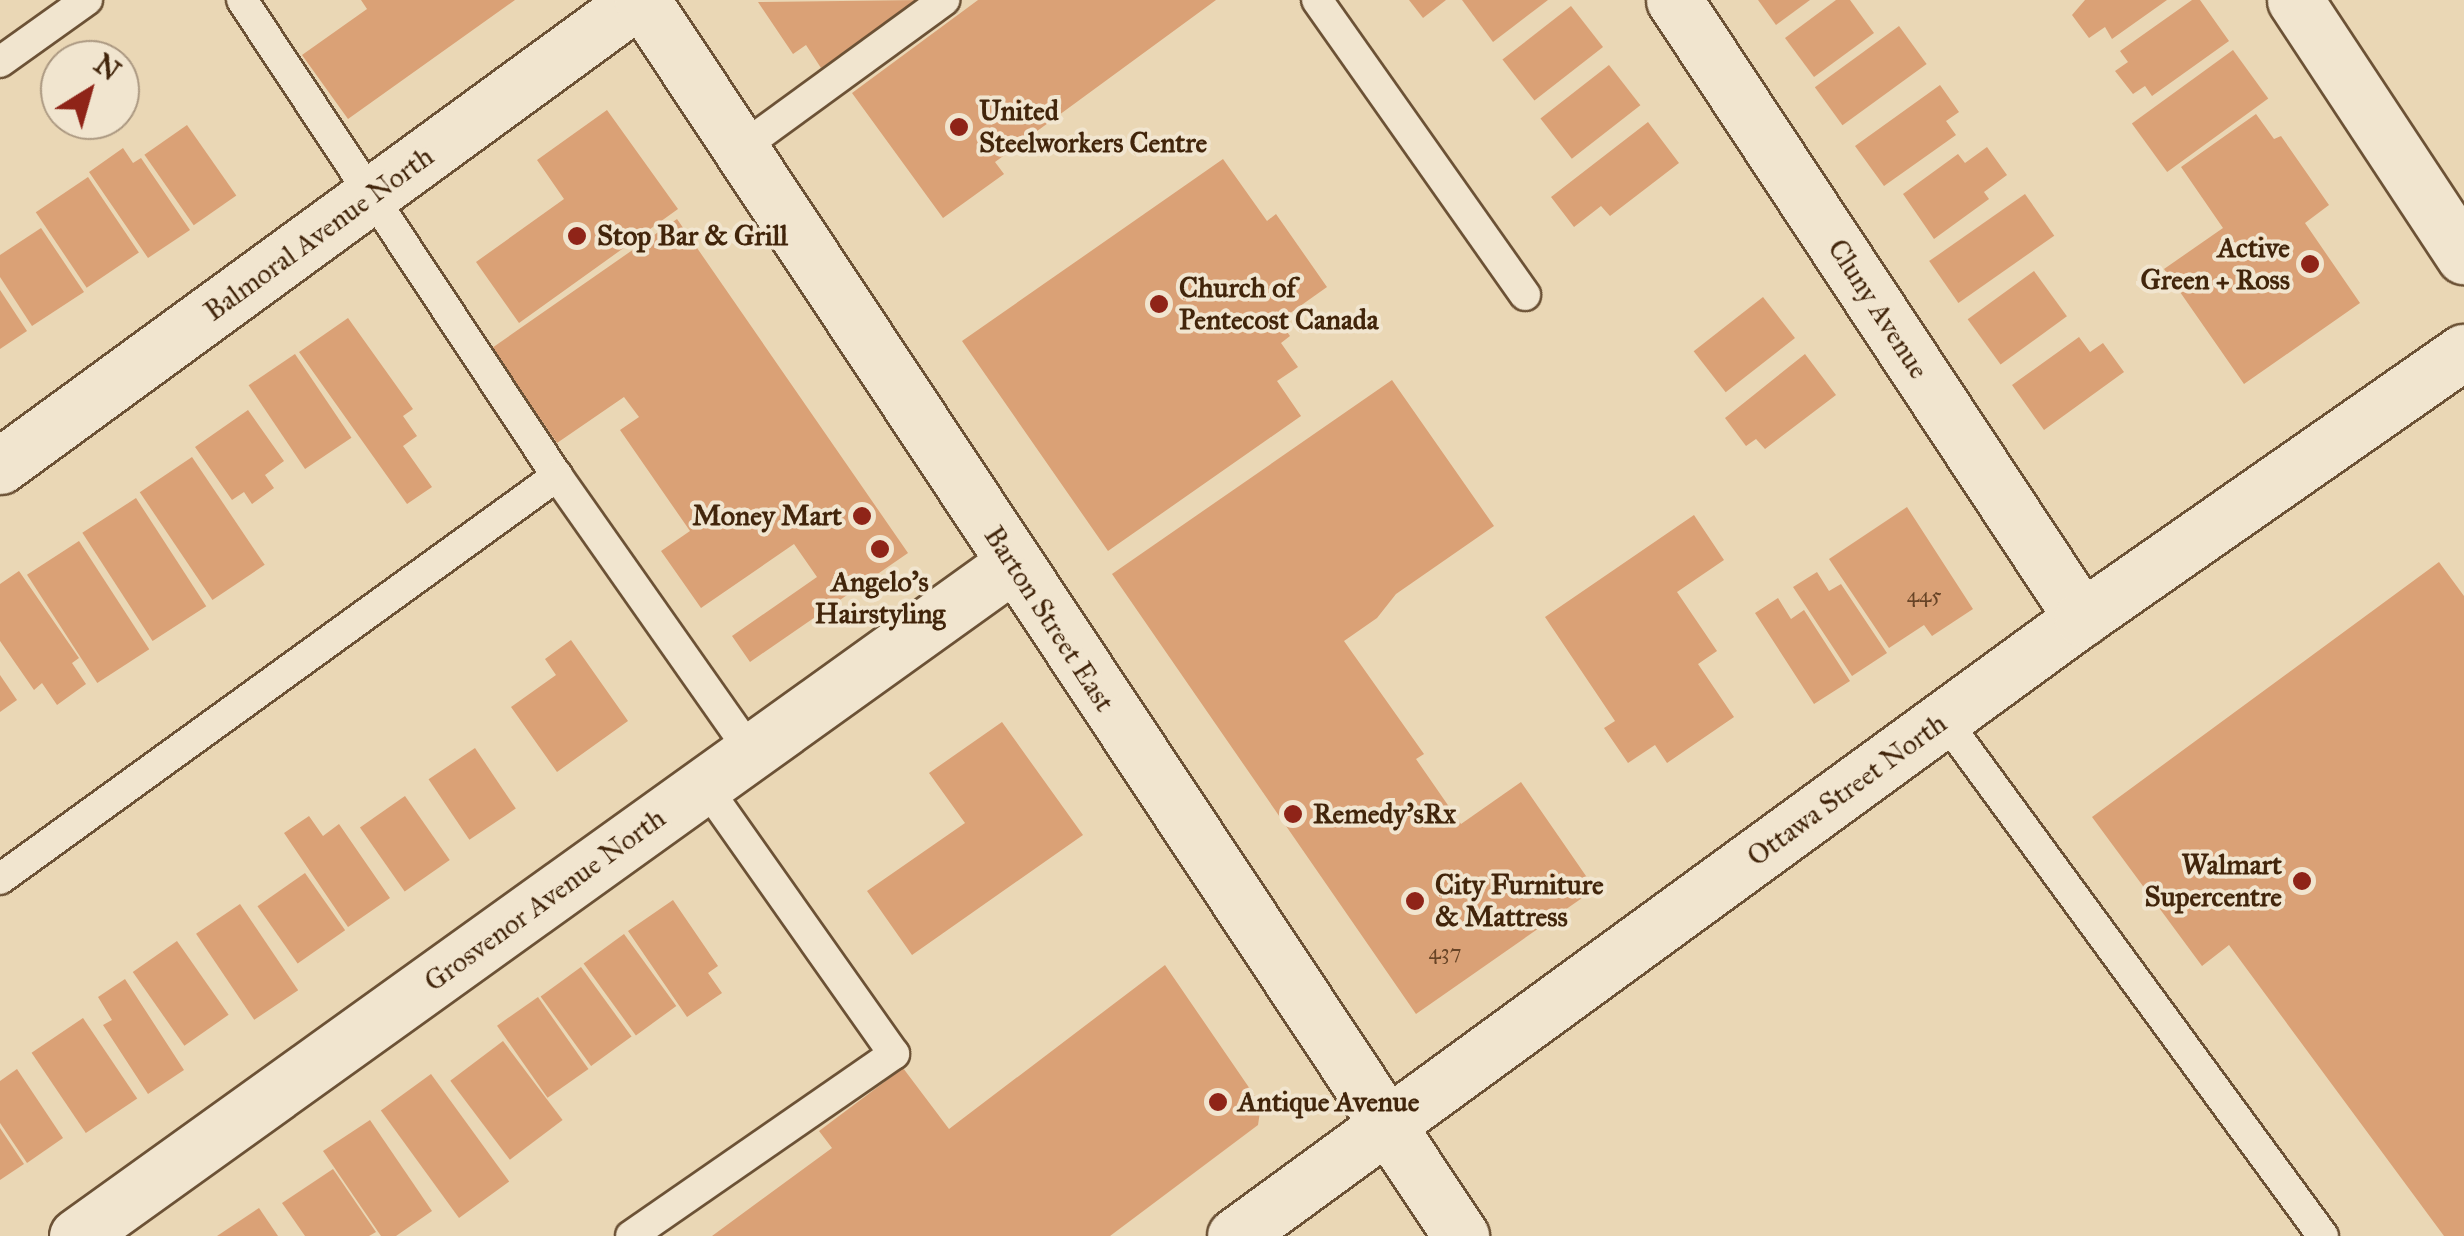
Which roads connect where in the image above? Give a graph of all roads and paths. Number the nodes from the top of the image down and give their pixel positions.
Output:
1 (87, 0) edge
2 (242, 0) edge
3 (640, 0) edge
4 (944, 0) edge
5 (1318, 0) edge
6 (1674, 0) edge
7 (2294, 0) edge
8 (0, 62) edge
9 (740, 149) junction
10 (374, 194) junction
11 (2464, 256) edge
12 (1525, 296) dead end
13 (2464, 352) edge
14 (0, 466) edge
15 (557, 476) junction
16 (1013, 564) junction
17 (2082, 618) junction
18 (1944, 719) junction
19 (751, 752) junction
20 (704, 786) junction
21 (0, 878) edge
22 (1382, 1126) junction
23 (76, 1236) edge
24 (631, 1236) edge
25 (1236, 1236) edge
26 (1461, 1236) edge
27 (2323, 1236) edge

1 - 8 lane
2 - 10 lane
3 - 9 main road, Barton Street East
3 - 10 main road, Balmoral Avenue North
4 - 9 lane
5 - 12 lane
6 - 17 main road, Cluny Avenue
7 - 11 main road
9 - 16 main road, Barton Street East
10 - 14 main road, Balmoral Avenue North
10 - 15 lane
13 - 17 main road, Ottawa Street North
15 - 19 lane
15 - 21 lane
16 - 19 main road, Grosvenor Avenue North
16 - 22 main road, Barton Street East
17 - 18 main road, Ottawa Street North
18 - 22 main road, Ottawa Street North
18 - 27 lane
19 - 20 main road, Grosvenor Avenue North
20 - 23 main road, Grosvenor Avenue North
20 - 24 lane
22 - 25 main road, Ottawa Street North
22 - 26 main road, Barton Street East

